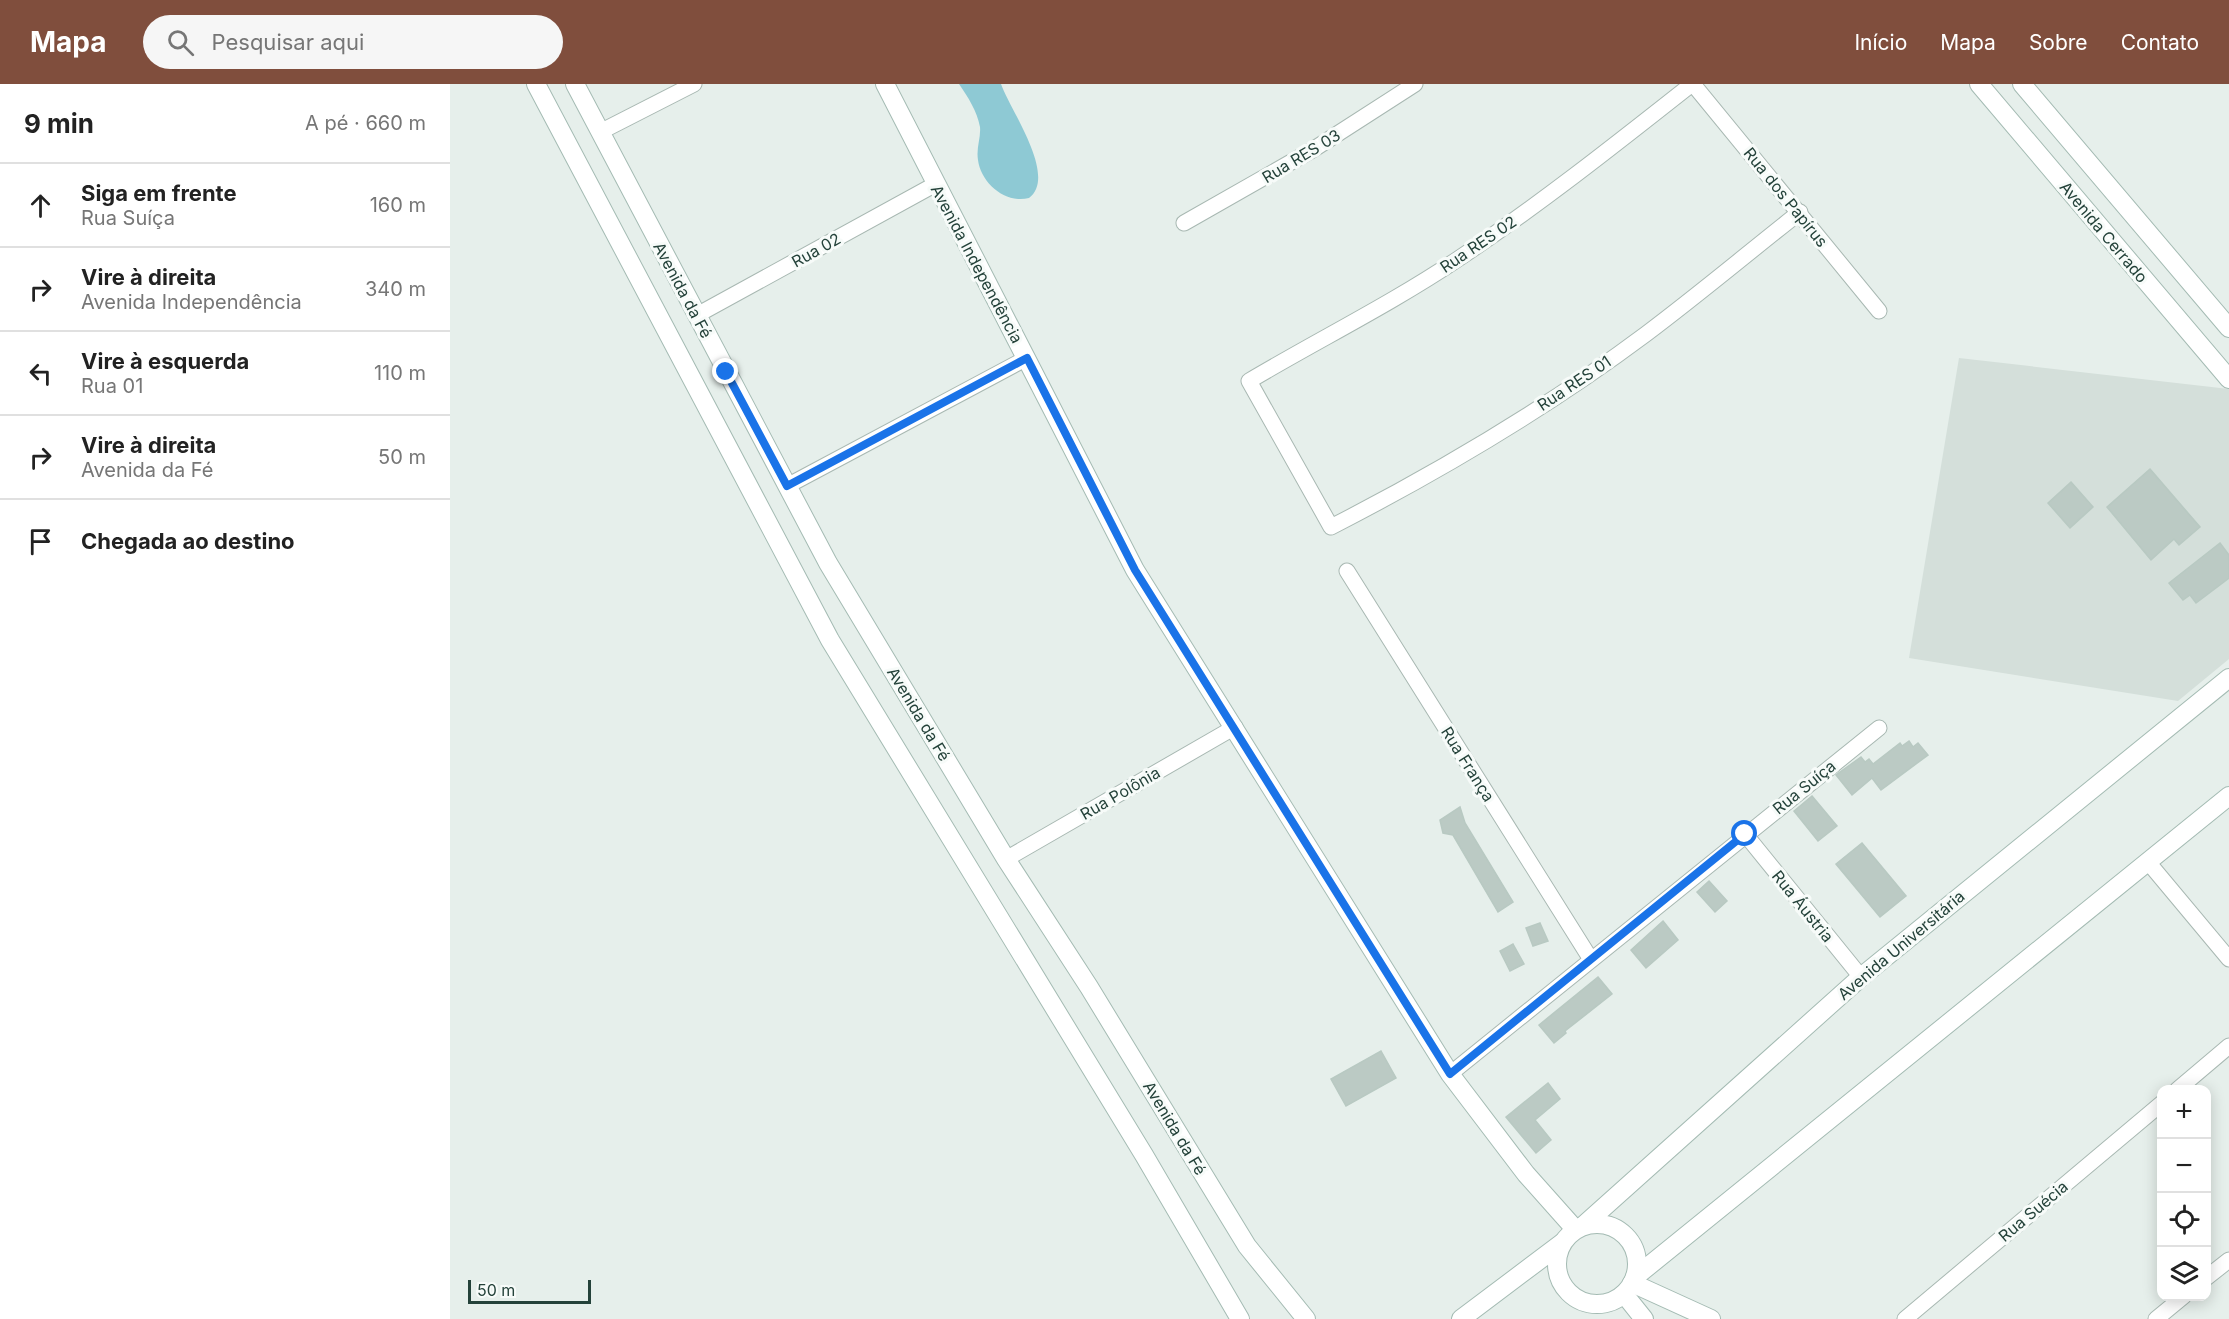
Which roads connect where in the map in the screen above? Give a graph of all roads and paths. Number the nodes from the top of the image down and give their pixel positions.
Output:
1 (536, 84) edge
2 (575, 84) edge
3 (694, 84) edge
4 (885, 84) edge
5 (1415, 84) edge
6 (1693, 84) edge
7 (1979, 84) edge
8 (2022, 84) edge
9 (600, 132) junction
10 (934, 185) junction
11 (1800, 212) junction
12 (1184, 222) dead end
13 (1879, 311) dead end
14 (697, 315) junction
15 (2229, 328) edge
16 (1027, 358) junction
17 (2229, 379) edge
18 (787, 486) junction
19 (1331, 527) joint
20 (1347, 571) dead end
21 (2229, 678) edge
22 (1235, 727) junction
23 (1879, 728) dead end
24 (2229, 796) edge
25 (1745, 834) junction
26 (1006, 859) junction
27 (2148, 862) junction
28 (1590, 958) junction
29 (2229, 959) edge
30 (1861, 977) junction
31 (2229, 1046) edge
32 (1450, 1074) junction
33 (2182, 1085) edge
34 (2157, 1107) edge
35 (1580, 1227) junction
36 (1562, 1243) junction
37 (2229, 1260) edge
38 (2211, 1274) edge
39 (1626, 1289) junction
40 (2178, 1301) edge
41 (1240, 1319) edge
42 (1306, 1319) edge
43 (1461, 1319) edge
44 (1592, 1319) edge
45 (1644, 1319) edge
46 (1711, 1319) edge
47 (1905, 1319) edge
48 (2157, 1319) edge

1 - 41 main road
2 - 9 main road, Avenida da Fé
3 - 9 street
4 - 10 main road, Avenida Independência
5 - 12 street, Rua RES 03
6 - 11 street, Rua dos Papírus
6 - 19 street, Rua RES 02
7 - 17 main road, Avenida Cerrado
8 - 15 main road, Avenida Cerrado
9 - 14 main road, Avenida da Fé
10 - 14 street, Rua 02
10 - 16 main road, Avenida Independência
11 - 13 street, Rua dos Papírus
11 - 19 street, Rua RES 01
14 - 18 main road, Avenida da Fé
16 - 18 street
16 - 22 main road, Avenida Independência
18 - 26 main road, Avenida da Fé
20 - 28 street, Rua França
21 - 30 main road, Avenida Universitária
22 - 26 street, Rua Polônia
22 - 32 main road, Avenida Independência
23 - 25 street, Rua Suíça
24 - 27 main road
25 - 28 street, Rua Suíça
25 - 30 street, Rua Áustria
26 - 42 main road, Avenida da Fé
27 - 29 street
27 - 39 main road
28 - 32 street, Rua Suíça
30 - 35 main road, Avenida Universitária
31 - 33 street
32 - 35 main road, Avenida Independência
34 - 47 street, Rua Suécia
35 - 36 main road
35 - 39 main road
36 - 39 main road
36 - 43 main road
37 - 38 street
39 - 44 main road
39 - 45 main road
39 - 46 main road
40 - 48 street

